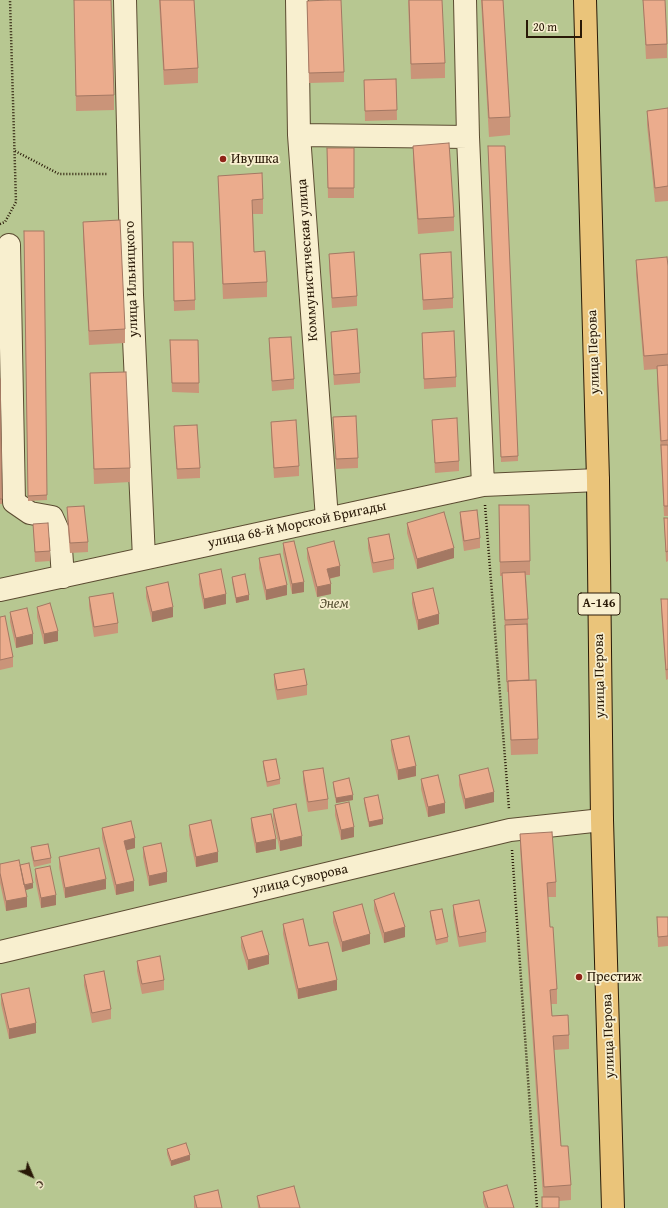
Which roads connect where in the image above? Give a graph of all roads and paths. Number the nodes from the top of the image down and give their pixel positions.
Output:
1 (10, 0) edge
2 (125, 0) edge
3 (297, 0) edge
4 (465, 0) edge
5 (584, 0) edge
6 (299, 135) junction
7 (468, 137) junction
8 (15, 150) junction
9 (129, 175) junction
10 (0, 224) edge
11 (9, 245) dead end
12 (598, 480) junction
13 (484, 485) junction
14 (326, 519) junction
15 (144, 558) junction
16 (63, 577) junction
17 (0, 590) edge
18 (602, 820) junction
19 (0, 952) edge
20 (614, 1208) edge

1 - 8 path
2 - 9 street, улица Ильницкого
3 - 6 street, Коммунистическая улица
4 - 7 street
5 - 12 highway, улица Перова / А-146
6 - 7 street
6 - 14 street, Коммунистическая улица
7 - 13 street
8 - 9 path
8 - 10 path
9 - 15 street, улица Ильницкого
11 - 16 street
12 - 13 street, улица 68-й Морской Бригады
12 - 18 highway, улица Перова / А-146
13 - 14 street, улица 68-й Морской Бригады
14 - 15 street, улица 68-й Морской Бригады
15 - 16 street, улица 68-й Морской Бригады
16 - 17 street, улица 68-й Морской Бригады
18 - 19 street, улица Суворова
18 - 20 highway, улица Перова / А-146

